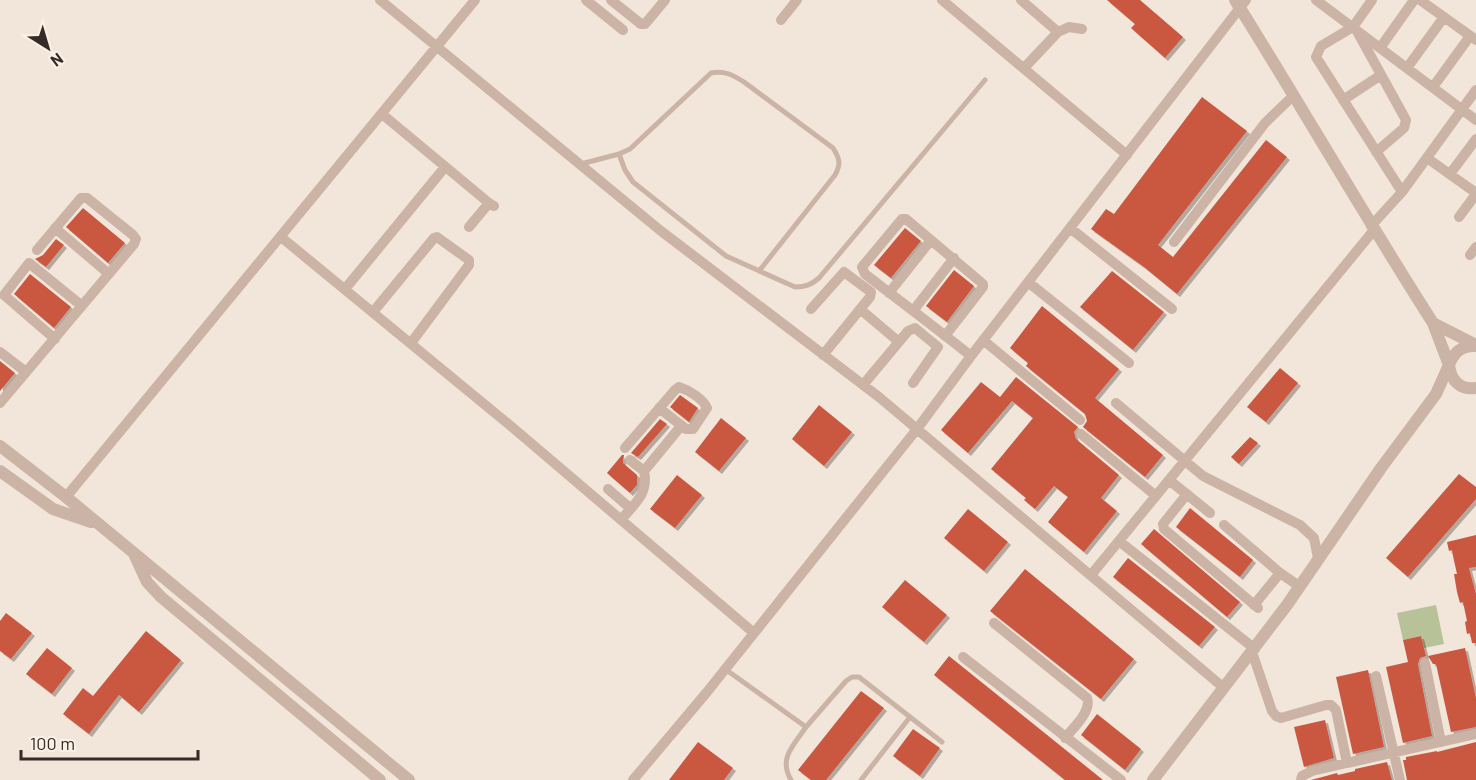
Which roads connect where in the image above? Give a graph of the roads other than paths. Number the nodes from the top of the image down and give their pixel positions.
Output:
1 (380, 0) edge
2 (475, 0) edge
3 (586, 0) edge
4 (611, 0) edge
5 (665, 0) edge
6 (797, 0) edge
7 (942, 0) edge
8 (1021, 0) edge
9 (1372, 0) edge
10 (1414, 0) edge
11 (1320, 1) edge
12 (1426, 2) edge
13 (1240, 3) edge
14 (1444, 17) junction
15 (781, 20) dead end
16 (1082, 29) dead end
17 (1355, 29) junction
18 (623, 30) dead end
19 (1058, 32) junction
20 (1473, 38) edge
21 (437, 48) junction
22 (1380, 48) junction
23 (1024, 68) junction
24 (1407, 68) junction
25 (1381, 75) junction
26 (985, 81) dead end
27 (1433, 87) junction
28 (1476, 90) edge
29 (1294, 95) junction
30 (1343, 100) junction
31 (1462, 110) junction
32 (382, 114) junction
33 (1476, 120) edge
34 (1476, 139) edge
35 (1376, 152) junction
36 (619, 154) junction
37 (1127, 155) junction
38 (1427, 158) junction
39 (579, 164) junction
40 (445, 167) junction
41 (1450, 174) junction
42 (1402, 192) junction
43 (1476, 194) edge
44 (1460, 217) dead end
45 (469, 227) dead end
46 (55, 228) junction
47 (1070, 228) junction
48 (1372, 228) junction
49 (281, 237) junction
50 (931, 240) junction
51 (1174, 242) dead end
52 (38, 249) dead end
53 (954, 258) junction
54 (759, 271) junction
55 (109, 274) junction
56 (1028, 282) junction
57 (345, 289) junction
58 (889, 293) junction
59 (82, 306) junction
60 (811, 309) dead end
61 (860, 309) junction
62 (1172, 309) dead end
63 (913, 311) junction
64 (373, 312) junction
65 (1433, 323) junction
66 (945, 336) junction
67 (55, 339) junction
68 (983, 340) junction
69 (898, 342) junction
70 (411, 343) junction
71 (1475, 345) edge
72 (0, 352) edge
73 (824, 355) junction
74 (971, 356) junction
75 (1129, 363) dead end
76 (1449, 365) junction
77 (26, 372) junction
78 (913, 383) dead end
79 (863, 385) junction
80 (1470, 388) edge
81 (1436, 394) junction
82 (0, 403) edge
83 (1116, 403) dead end
84 (659, 408) junction
85 (1080, 420) dead end
86 (681, 426) junction
87 (917, 429) junction
88 (1081, 434) dead end
89 (0, 446) edge
90 (625, 448) dead end
91 (630, 460) dead end
92 (1185, 461) junction
93 (0, 471) edge
94 (644, 471) junction
95 (1169, 480) junction
96 (608, 489) dead end
97 (1187, 494) junction
98 (1156, 496) junction
99 (66, 497) junction
100 (630, 508) junction
101 (1210, 513) dead end
102 (621, 520) junction
103 (98, 524) junction
104 (1224, 525) dead end
105 (1119, 541) junction
106 (133, 552) junction
107 (1318, 558) junction
108 (1280, 573) junction
109 (1091, 575) junction
110 (1299, 586) junction
111 (994, 623) dead end
112 (754, 633) junction
113 (1253, 650) junction
114 (963, 657) dead end
115 (1425, 663) dead end
116 (725, 669) junction
117 (1376, 676) dead end
118 (1224, 688) junction
119 (910, 717) junction
120 (806, 727) junction
121 (1476, 734) edge
122 (1065, 738) junction
123 (942, 742) dead end
124 (1442, 742) junction
125 (1393, 752) junction
126 (1347, 763) junction
127 (380, 780) edge
128 (409, 780) edge
129 (633, 780) edge
130 (791, 780) edge
131 (861, 780) edge
132 (1121, 780) edge
133 (1154, 780) edge
134 (1301, 780) edge
135 (1400, 780) edge

1 - 21 street
2 - 21 street
3 - 18 street
4 - 5 street
6 - 15 street
7 - 23 street
8 - 19 street
9 - 17 street
10 - 22 street
11 - 17 street
12 - 14 street
13 - 29 street
13 - 37 street
14 - 20 street
14 - 24 street
16 - 19 street
17 - 22 street
17 - 25 street
17 - 30 street
19 - 23 street
20 - 27 street
21 - 32 street
21 - 39 street
22 - 24 street
23 - 37 street
24 - 27 street
25 - 30 street
25 - 35 street
26 - 54 lane
27 - 31 street
28 - 31 street
29 - 48 street
29 - 51 street
30 - 35 street
31 - 33 street
31 - 38 street
32 - 40 street
32 - 49 street
34 - 41 street
35 - 42 street
36 - 39 lane
36 - 54 lane
36 - 54 lane
37 - 47 street
38 - 41 street
38 - 42 street
39 - 73 street
40 - 45 street
40 - 57 street
41 - 43 street
42 - 48 street
43 - 44 street
46 - 52 street
46 - 55 street
46 - 55 street
47 - 56 street
47 - 62 street
48 - 65 street
48 - 92 street
49 - 57 street
49 - 99 street
50 - 53 street
50 - 58 street
50 - 58 street
53 - 63 street
53 - 66 street
55 - 59 street
56 - 68 street
56 - 75 street
57 - 64 street
58 - 63 street
59 - 67 street
59 - 67 street
60 - 61 street
61 - 69 street
61 - 73 street
63 - 66 street
64 - 70 street
64 - 70 street
65 - 71 street
65 - 76 street
66 - 74 street
67 - 77 street
68 - 74 street
68 - 85 street
69 - 78 street
69 - 79 street
70 - 102 street
71 - 76 street
72 - 77 street
73 - 79 street
74 - 87 street
76 - 80 street
76 - 81 street
77 - 82 street
79 - 87 street
80 - 81 street
81 - 107 street
83 - 92 street
84 - 86 street
84 - 86 street
84 - 90 street
86 - 94 street
87 - 109 street
87 - 112 street
88 - 98 street
89 - 99 street
91 - 94 street
92 - 95 street
92 - 107 street
93 - 103 street
94 - 100 street
95 - 97 street
95 - 98 street
96 - 100 street
97 - 101 street
97 - 108 street
98 - 105 street
99 - 103 street
100 - 102 street
102 - 112 street
103 - 106 street
104 - 108 street
105 - 109 street
105 - 113 street
106 - 127 street
106 - 128 street
107 - 110 street
108 - 110 street
109 - 118 street
110 - 113 street
111 - 122 street
112 - 116 street
113 - 118 street
113 - 126 street
114 - 122 street
115 - 124 street
116 - 120 lane
116 - 129 street
117 - 125 street
118 - 133 street
119 - 120 lane
119 - 123 lane
119 - 131 lane
120 - 130 lane
121 - 124 street
122 - 132 street
124 - 125 street
125 - 126 street
125 - 135 street
126 - 134 street

